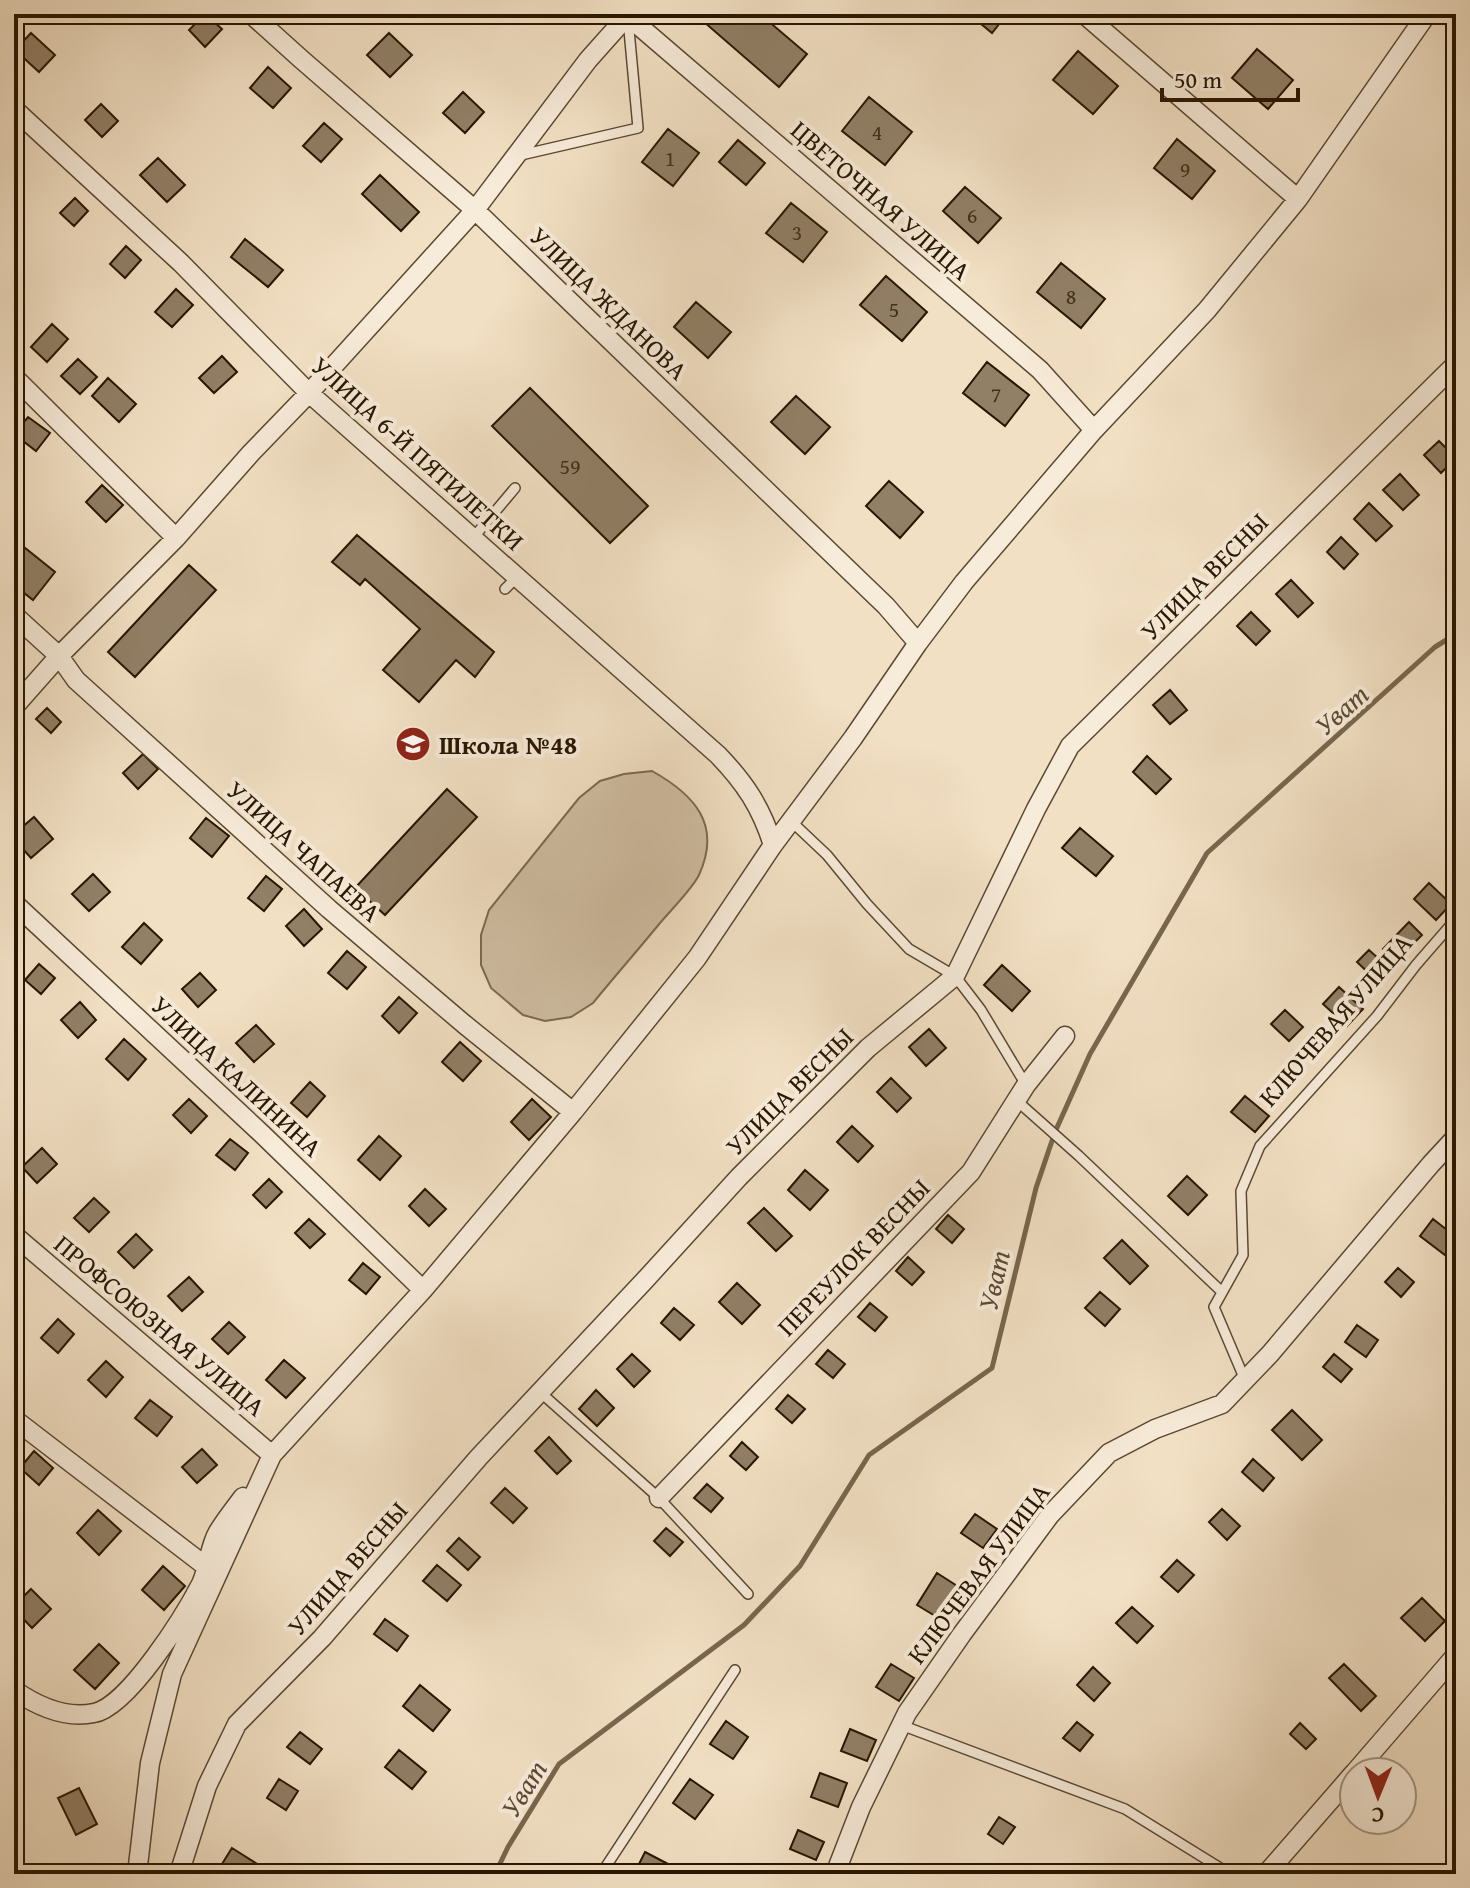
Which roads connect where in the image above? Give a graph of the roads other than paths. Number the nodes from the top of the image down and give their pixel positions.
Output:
1 (251, 14) edge
2 (1084, 14) edge
3 (1427, 14) edge
4 (627, 15) edge
5 (14, 109) edge
6 (514, 156) junction
7 (1298, 199) junction
8 (475, 210) junction
9 (1456, 364) edge
10 (14, 377) edge
11 (309, 393) junction
12 (1094, 430) junction
13 (515, 488) dead end
14 (176, 538) junction
15 (473, 538) junction
16 (14, 615) edge
17 (918, 643) junction
18 (59, 656) junction
19 (14, 707) edge
20 (791, 821) junction
21 (773, 845) junction
22 (14, 903) edge
23 (1456, 919) edge
24 (955, 976) junction
25 (1065, 1036) dead end
26 (1021, 1092) junction
27 (573, 1112) junction
28 (1456, 1137) edge
29 (14, 1235) edge
30 (423, 1290) junction
31 (1222, 1292) junction
32 (1245, 1380) junction
33 (540, 1392) junction
34 (14, 1419) edge
35 (272, 1455) junction
36 (659, 1498) junction
37 (208, 1568) junction
38 (748, 1594) dead end
39 (1456, 1655) edge
40 (735, 1670) dead end
41 (14, 1690) edge
42 (901, 1725) junction
43 (1368, 1756) edge
44 (1338, 1791) edge
45 (137, 1874) edge
46 (179, 1874) edge
47 (601, 1874) edge
48 (835, 1874) edge
49 (1230, 1874) edge
50 (1266, 1874) edge

1 - 8 street, УЛИЦА ЖДАНОВА
2 - 7 street
3 - 7 street
4 - 6 street
4 - 6 lane
4 - 12 street, ЦВЕТОЧНАЯ УЛИЦА
5 - 11 street, УЛИЦА 6-Й ПЯТИЛЕТКИ
6 - 8 street
7 - 12 street
8 - 11 street
8 - 17 street, УЛИЦА ЖДАНОВА
9 - 24 street, УЛИЦА ВЕСНЫ
10 - 14 street
11 - 14 street
11 - 15 street, УЛИЦА 6-Й ПЯТИЛЕТКИ
12 - 17 street
13 - 15 lane
14 - 18 street
15 - 21 street, УЛИЦА 6-Й ПЯТИЛЕТКИ
16 - 18 street, УЛИЦА ЧАПАЕВА
17 - 20 street
18 - 19 street
18 - 27 street, УЛИЦА ЧАПАЕВА
20 - 21 street
20 - 24 lane
21 - 27 street
22 - 30 street, УЛИЦА КАЛИНИНА
23 - 31 lane, КЛЮЧЕВАЯ УЛИЦА
24 - 26 lane
24 - 33 street, УЛИЦА ВЕСНЫ
25 - 26 street, ПЕРЕУЛОК ВЕСНЫ
26 - 31 lane
26 - 36 street, ПЕРЕУЛОК ВЕСНЫ
27 - 30 street
28 - 32 street, КЛЮЧЕВАЯ УЛИЦА
29 - 35 street, ПРОФСОЮЗНАЯ УЛИЦА
30 - 35 street
31 - 32 lane
32 - 42 street, КЛЮЧЕВАЯ УЛИЦА
33 - 36 lane
33 - 46 street, УЛИЦА ВЕСНЫ
34 - 37 street
35 - 37 street
35 - 45 street
36 - 38 lane
37 - 41 street
39 - 43 street
40 - 47 lane
42 - 48 street, КЛЮЧЕВАЯ УЛИЦА
42 - 49 lane
44 - 50 street

